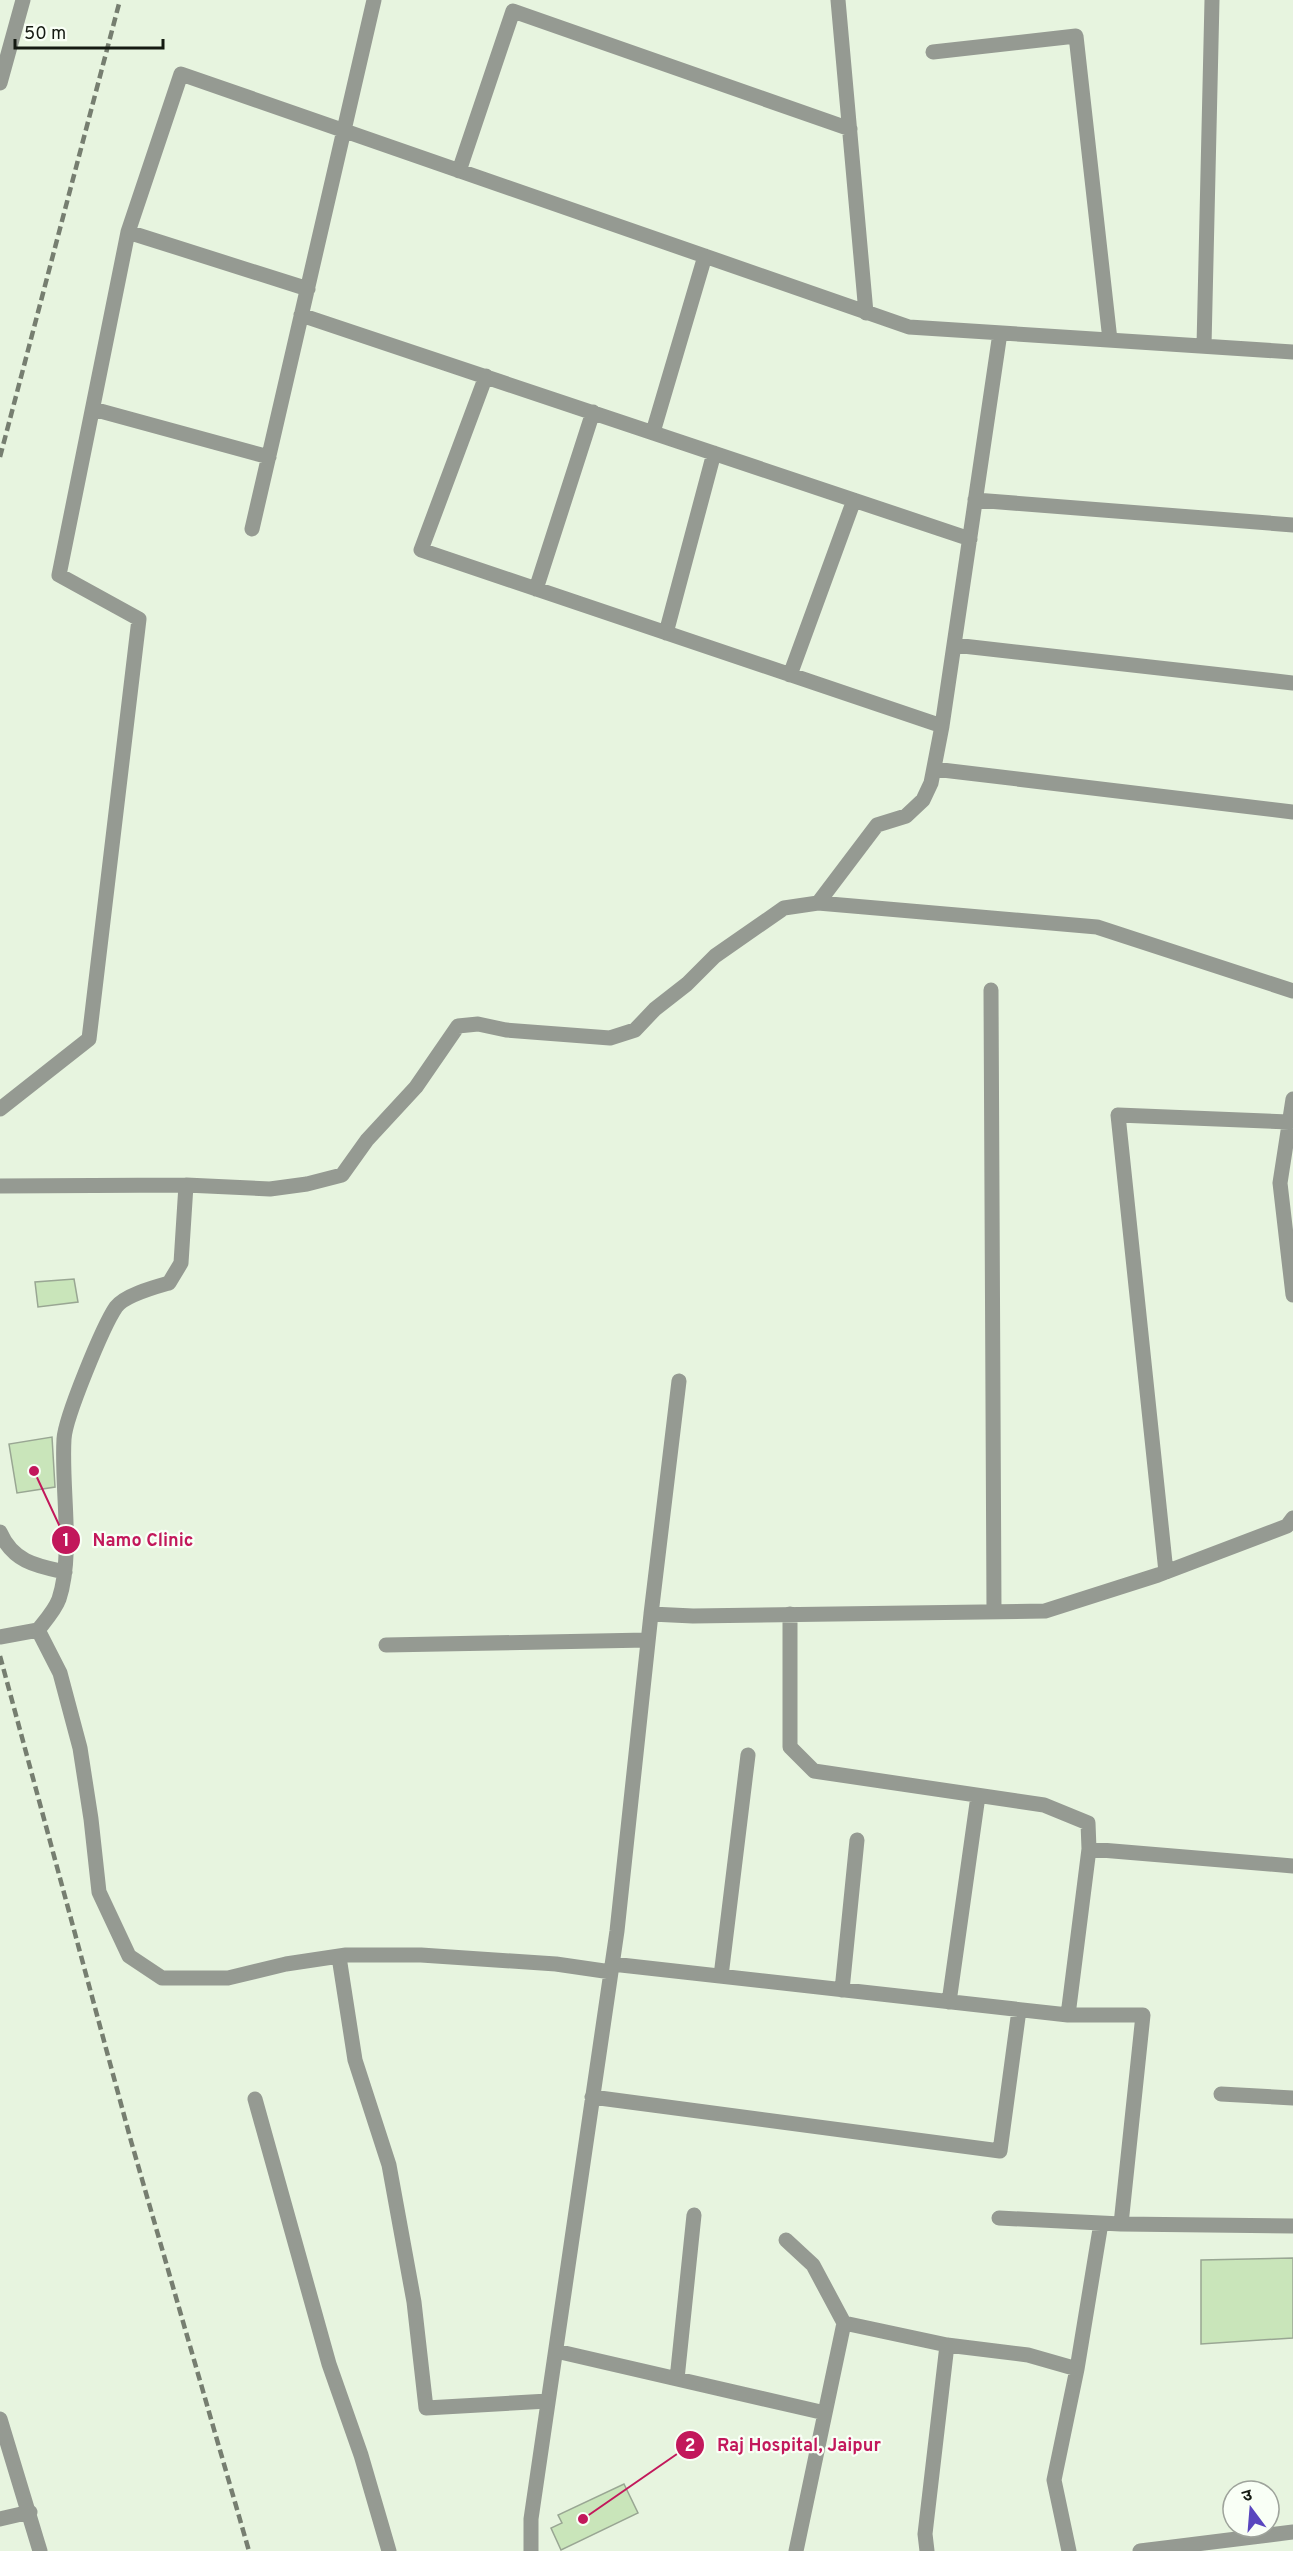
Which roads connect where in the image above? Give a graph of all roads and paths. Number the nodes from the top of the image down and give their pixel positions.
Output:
1 (22, 0) edge
2 (374, 0) edge
3 (838, 0) edge
4 (1212, 0) edge
5 (933, 52) dead end
6 (0, 83) edge
7 (850, 129) junction
8 (344, 131) junction
9 (459, 171) junction
10 (128, 232) junction
11 (705, 256) junction
12 (308, 289) junction
13 (866, 312) junction
14 (302, 315) junction
15 (1000, 333) junction
16 (1110, 340) junction
17 (1204, 346) junction
18 (1293, 352) edge
19 (486, 376) junction
20 (93, 409) junction
21 (593, 412) junction
22 (653, 432) junction
23 (714, 453) junction
24 (269, 457) junction
25 (854, 500) junction
26 (975, 500) junction
27 (1293, 525) edge
28 (252, 529) dead end
29 (970, 539) junction
30 (536, 589) junction
31 (666, 633) junction
32 (954, 645) junction
33 (790, 675) junction
34 (1293, 683) edge
35 (942, 726) junction
36 (934, 769) junction
37 (1293, 812) edge
38 (818, 903) junction
39 (991, 990) dead end
40 (1293, 991) edge
41 (1293, 1099) edge
42 (0, 1109) edge
43 (1289, 1122) junction
44 (1288, 1157) edge
45 (186, 1185) junction
46 (0, 1186) edge
47 (1293, 1295) edge
48 (679, 1381) dead end
49 (1293, 1518) edge
50 (0, 1532) edge
51 (65, 1572) junction
52 (1166, 1572) junction
53 (994, 1610) junction
54 (651, 1614) junction
55 (790, 1614) junction
56 (39, 1630) junction
57 (0, 1637) edge
58 (647, 1640) junction
59 (386, 1645) dead end
60 (748, 1755) dead end
61 (978, 1796) junction
62 (858, 1840) dead end
63 (1089, 1849) junction
64 (1293, 1866) edge
65 (339, 1957) junction
66 (611, 1968) junction
67 (721, 1976) junction
68 (842, 1990) junction
69 (949, 2002) junction
70 (1019, 2010) junction
71 (1068, 2015) junction
72 (1221, 2094) dead end
73 (592, 2097) junction
74 (1293, 2098) edge
75 (255, 2099) dead end
76 (694, 2215) dead end
77 (999, 2218) dead end
78 (1101, 2223) junction
79 (1121, 2224) junction
80 (1293, 2226) edge
81 (786, 2240) dead end
82 (844, 2324) junction
83 (947, 2345) junction
84 (556, 2351) junction
85 (1077, 2369) junction
86 (676, 2379) junction
87 (548, 2401) junction
88 (825, 2413) junction
89 (0, 2419) edge
90 (30, 2512) junction
91 (0, 2519) edge
92 (1293, 2532) edge
93 (40, 2551) edge
94 (389, 2551) edge
95 (531, 2551) edge
96 (796, 2551) edge
97 (927, 2551) edge
98 (1069, 2551) edge
99 (1140, 2551) edge

1 - 6 street
2 - 8 street
3 - 7 street
4 - 17 street
5 - 16 street
7 - 9 street
7 - 13 street
8 - 9 street
8 - 10 street
8 - 12 street
9 - 11 street
10 - 12 street
10 - 20 street
11 - 13 street
11 - 22 street
12 - 14 street
13 - 15 street
14 - 19 street
14 - 24 street
15 - 16 street
15 - 26 street
16 - 17 street
17 - 18 street
19 - 21 street
19 - 30 street
20 - 24 street
20 - 42 street
21 - 22 street
21 - 30 street
22 - 23 street
23 - 25 street
23 - 31 street
24 - 28 street
25 - 29 street
25 - 33 street
26 - 27 street
26 - 29 street
29 - 32 street
30 - 31 street
31 - 33 street
32 - 34 street
32 - 35 street
33 - 35 street
35 - 36 street
36 - 37 street
36 - 38 street
38 - 40 street
38 - 45 street
39 - 53 street
41 - 43 street
43 - 44 street
43 - 52 street
44 - 47 street
45 - 46 street
45 - 51 street
48 - 54 street
49 - 52 street
50 - 51 street
51 - 56 street
52 - 53 street
53 - 55 street
54 - 55 street
54 - 58 street
55 - 61 street
56 - 57 street
56 - 65 street
58 - 59 street
58 - 66 street
60 - 67 street
61 - 63 street
61 - 69 street
62 - 68 street
63 - 64 street
63 - 71 street
65 - 66 street
65 - 87 street
66 - 67 street
66 - 73 street
67 - 68 street
68 - 69 street
69 - 70 street
70 - 71 street
70 - 73 street
71 - 79 street
72 - 74 street
73 - 84 street
75 - 94 street
76 - 86 street
77 - 78 street
78 - 79 street
78 - 85 street
79 - 80 street
81 - 82 street
82 - 83 street
82 - 88 street
83 - 85 street
83 - 97 street
84 - 86 street
84 - 87 street
85 - 98 street
86 - 88 street
87 - 95 street
88 - 96 street
89 - 90 street
90 - 91 street
90 - 93 street
92 - 99 street

